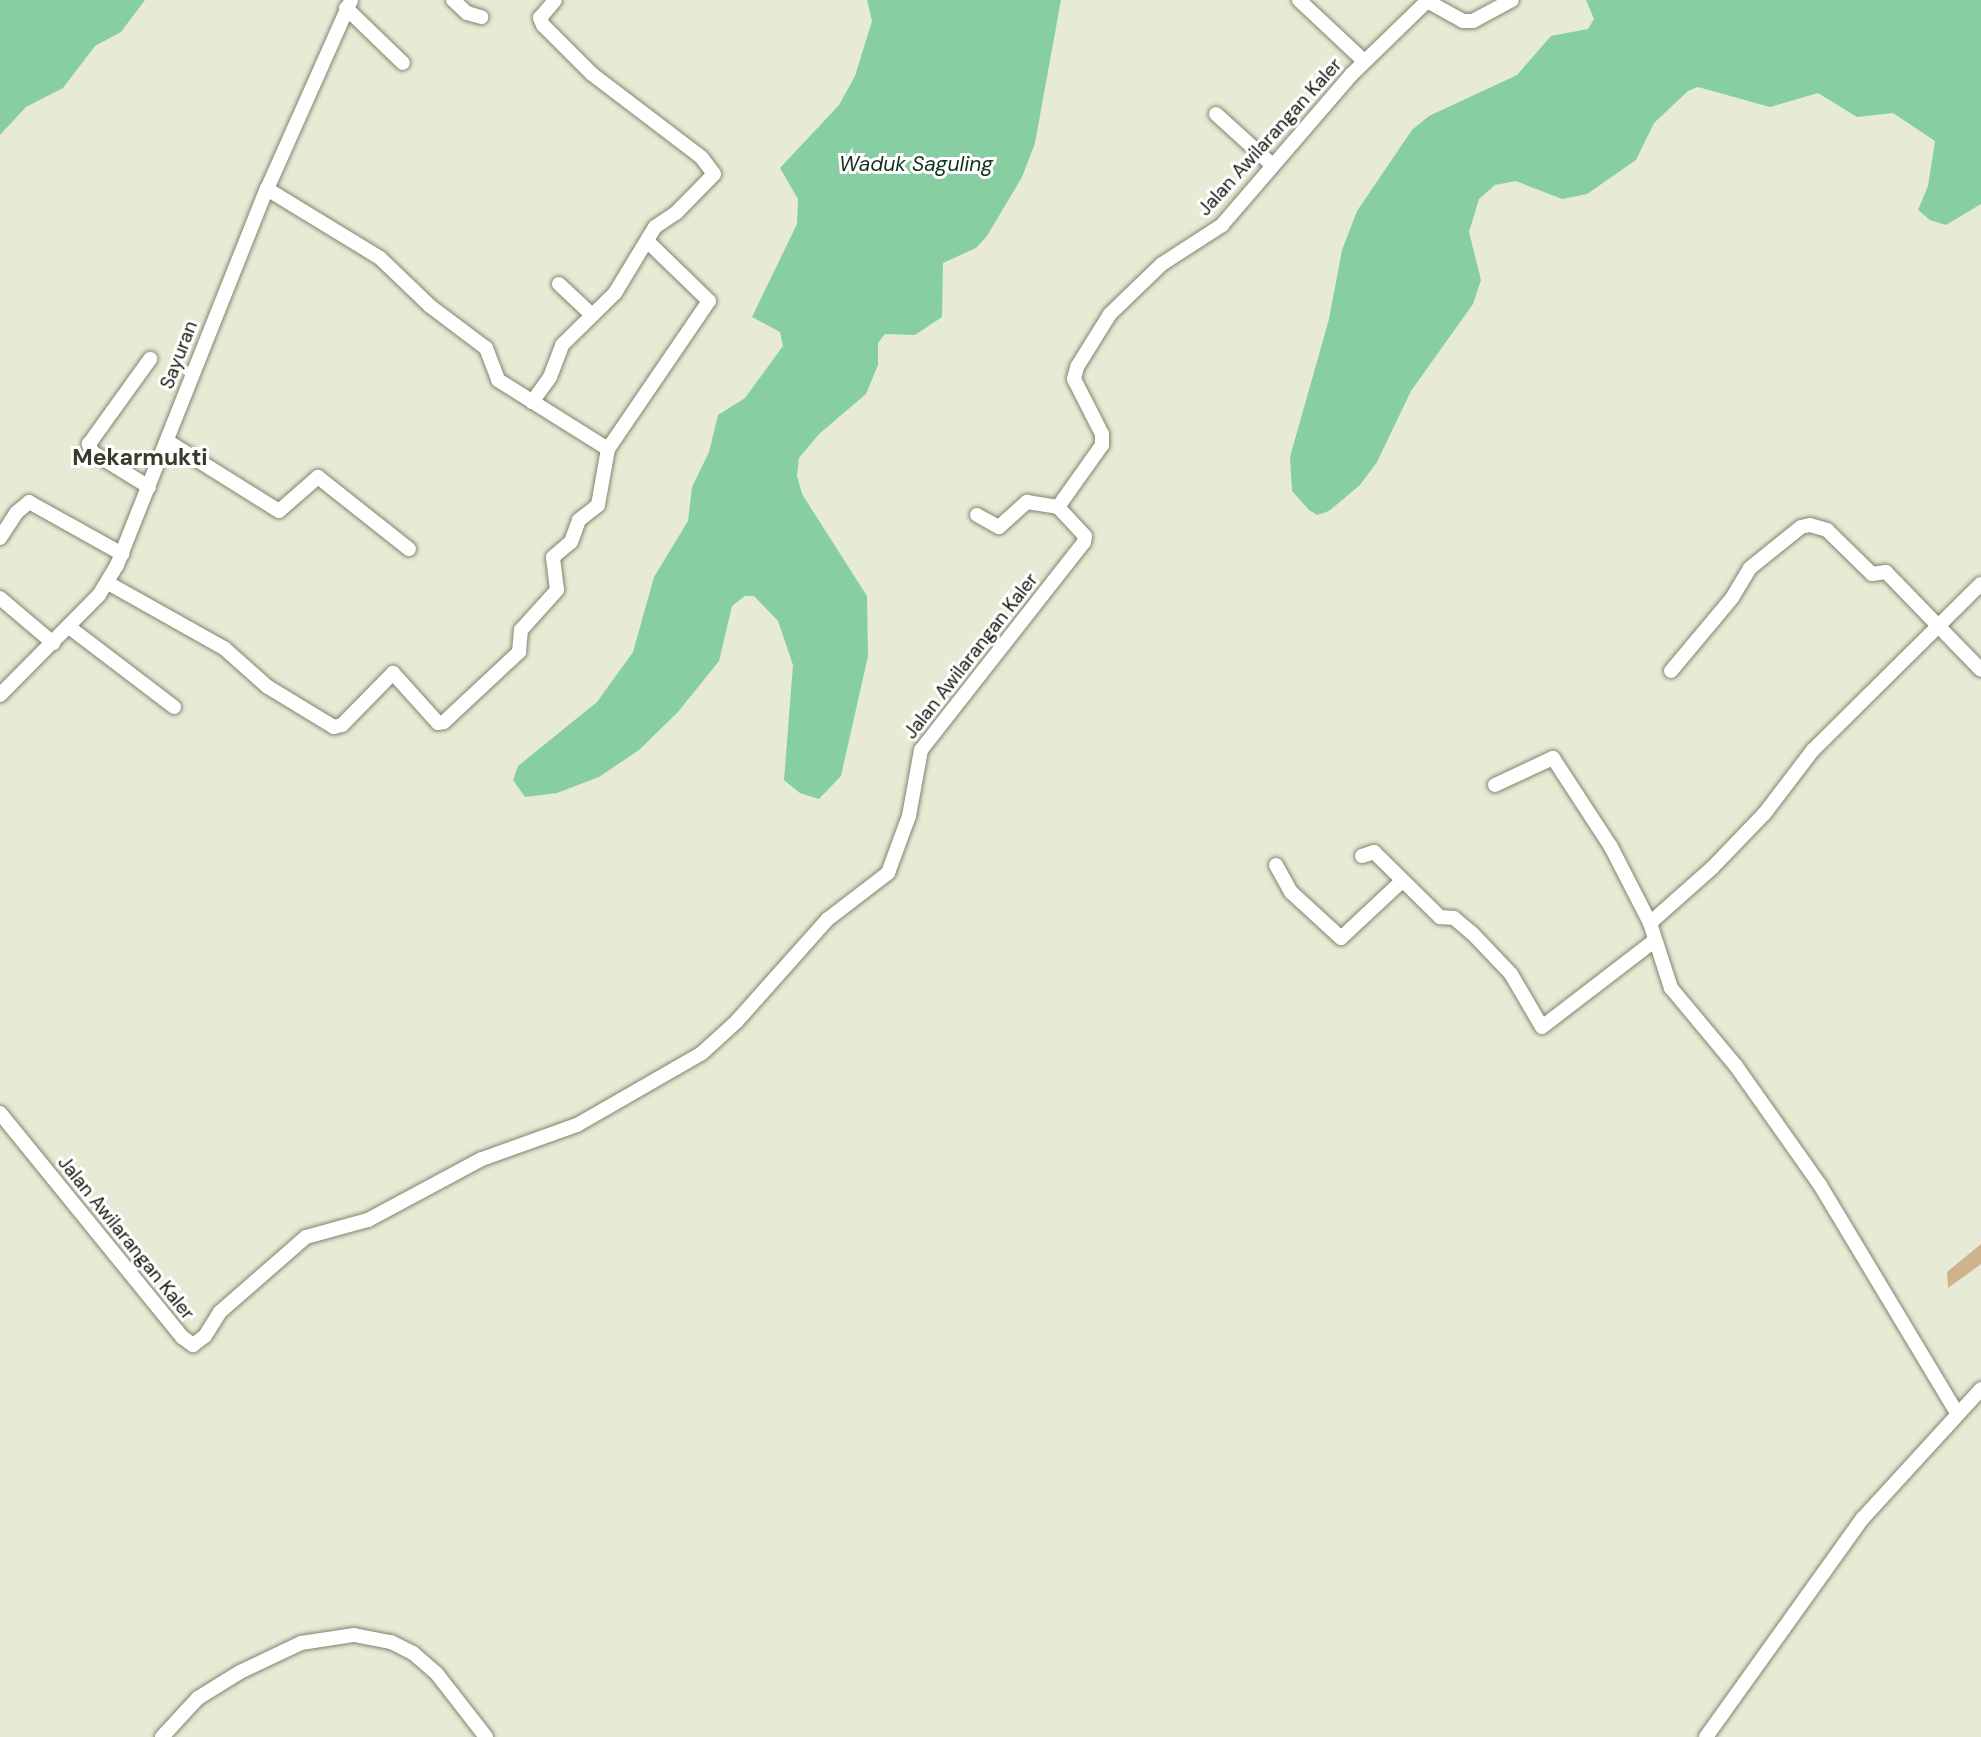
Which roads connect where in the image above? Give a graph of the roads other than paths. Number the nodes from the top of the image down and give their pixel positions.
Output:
1 (453, 0) edge
2 (555, 0) edge
3 (1299, 0) edge
4 (1512, 0) edge
5 (1427, 1) edge
6 (349, 4) edge
7 (481, 17) dead end
8 (1364, 61) junction
9 (403, 63) dead end
10 (1216, 114) dead end
11 (1270, 163) junction
12 (267, 189) junction
13 (647, 241) junction
14 (559, 284) dead end
15 (591, 314) junction
16 (150, 359) dead end
17 (532, 402) junction
18 (167, 441) junction
19 (608, 449) junction
20 (149, 487) junction
21 (1058, 507) junction
22 (977, 515) dead end
23 (0, 538) edge
24 (409, 549) dead end
25 (122, 554) junction
26 (108, 583) junction
27 (1981, 584) edge
28 (0, 598) edge
29 (1936, 625) junction
30 (69, 626) junction
31 (53, 643) junction
32 (1981, 670) edge
33 (1671, 671) dead end
34 (0, 695) edge
35 (174, 707) dead end
36 (1495, 785) dead end
37 (1362, 856) dead end
38 (1276, 865) dead end
39 (1402, 881) junction
40 (1650, 923) junction
41 (1654, 941) junction
42 (0, 1113) edge
43 (1981, 1389) edge
44 (1957, 1412) junction
45 (162, 1737) edge
46 (486, 1737) edge
47 (1706, 1737) edge

1 - 7 street
2 - 13 street
3 - 8 street
4 - 5 street, Jalan Awilarangan Kaler
5 - 8 street, Jalan Awilarangan Kaler
6 - 9 street
6 - 12 street, Sayuran
8 - 11 street, Jalan Awilarangan Kaler
10 - 11 street
11 - 21 street, Jalan Awilarangan Kaler
12 - 17 street
12 - 18 street, Sayuran
13 - 15 street
13 - 19 street
14 - 15 street
15 - 17 street
16 - 20 street
17 - 19 street
18 - 20 street, Sayuran
18 - 24 street
19 - 26 street
20 - 25 street, Sayuran
21 - 22 street
21 - 42 street, Jalan Awilarangan Kaler
23 - 25 street
25 - 26 street, Sayuran
26 - 30 street, Sayuran
27 - 29 street
28 - 31 street
29 - 32 street
29 - 33 street
29 - 40 street
30 - 31 street, Sayuran
30 - 35 street
31 - 34 street, Sayuran
36 - 40 street
37 - 39 street
38 - 39 street
39 - 41 street
40 - 41 street
41 - 44 street
43 - 44 street
44 - 47 street
45 - 46 street

